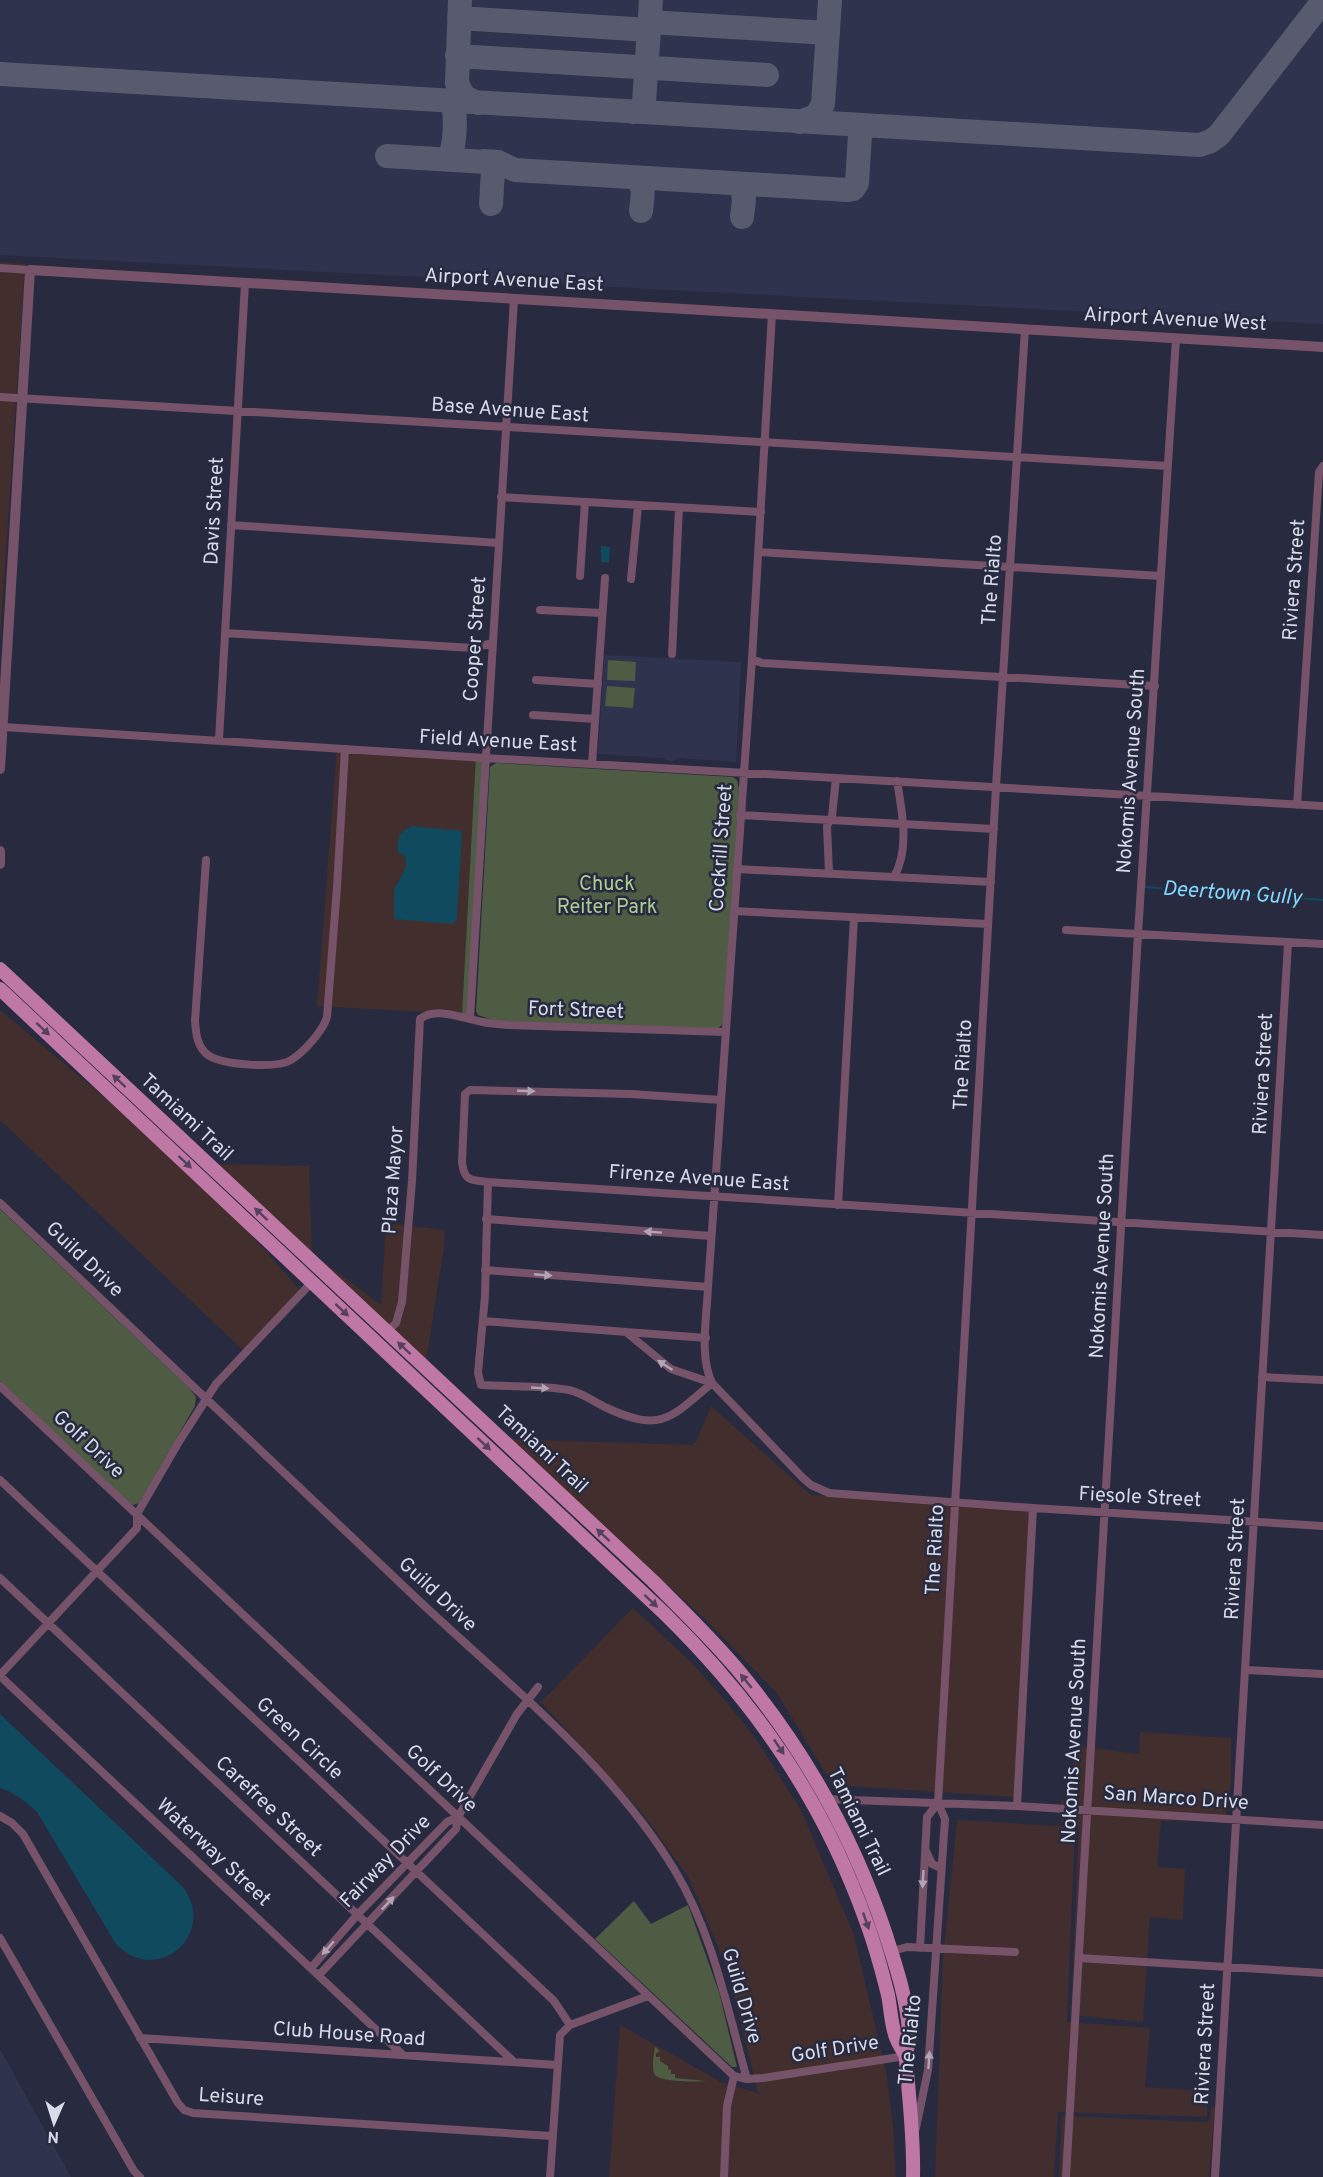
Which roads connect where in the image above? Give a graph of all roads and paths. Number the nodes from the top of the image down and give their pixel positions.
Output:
1 (0, 268) edge
2 (30, 270) junction
3 (245, 283) junction
4 (514, 299) junction
5 (772, 314) junction
6 (1025, 329) junction
7 (1176, 338) junction
8 (1323, 347) edge
9 (0, 397) edge
10 (22, 398) junction
11 (238, 410) junction
12 (506, 428) junction
13 (764, 443) junction
14 (1017, 458) junction
15 (1168, 466) junction
16 (1323, 466) edge
17 (501, 497) junction
18 (585, 502) junction
19 (638, 506) junction
20 (679, 508) junction
21 (760, 512) junction
22 (231, 525) junction
23 (499, 543) junction
24 (758, 552) junction
25 (1010, 567) junction
26 (580, 576) dead end
27 (1161, 576) junction
28 (604, 578) dead end
29 (631, 579) dead end
30 (540, 610) dead end
31 (602, 614) junction
32 (225, 633) junction
33 (493, 643) junction
34 (672, 654) dead end
35 (752, 659) junction
36 (1004, 677) junction
37 (536, 680) dead end
38 (598, 684) junction
39 (1155, 686) junction
40 (533, 715) dead end
41 (595, 719) junction
42 (1, 725) edge
43 (219, 740) junction
44 (345, 749) junction
45 (485, 758) junction
46 (592, 764) junction
47 (0, 769) edge
48 (744, 772) junction
49 (836, 778) junction
50 (897, 781) junction
51 (996, 787) junction
52 (1148, 795) junction
53 (1297, 805) junction
54 (1323, 806) edge
55 (740, 815) junction
56 (831, 820) junction
57 (904, 824) junction
58 (994, 829) junction
59 (0, 851) edge
60 (206, 860) dead end
61 (0, 864) edge
62 (737, 868) junction
63 (829, 873) junction
64 (894, 877) junction
65 (991, 882) junction
66 (734, 911) junction
67 (854, 917) junction
68 (988, 924) junction
69 (1066, 930) dead end
70 (1138, 934) junction
71 (1288, 943) junction
72 (1323, 944) edge
73 (0, 969) edge
74 (0, 989) edge
75 (427, 1014) joint
76 (470, 1018) junction
77 (726, 1032) junction
78 (721, 1100) junction
79 (488, 1182) junction
80 (714, 1197) junction
81 (0, 1203) edge
82 (838, 1205) junction
83 (972, 1214) junction
84 (486, 1219) junction
85 (1122, 1223) junction
86 (1271, 1231) junction
87 (1323, 1235) edge
88 (711, 1236) junction
89 (485, 1270) junction
90 (312, 1282) junction
91 (708, 1287) junction
92 (483, 1321) junction
93 (626, 1332) junction
94 (387, 1333) junction
95 (706, 1338) junction
96 (376, 1342) junction
97 (1263, 1377) junction
98 (1323, 1380) edge
99 (712, 1383) junction
100 (0, 1386) edge
101 (205, 1399) junction
102 (0, 1480) edge
103 (955, 1503) junction
104 (1034, 1508) junction
105 (1105, 1512) junction
106 (137, 1514) junction
107 (1254, 1521) junction
108 (1323, 1526) edge
109 (97, 1571) junction
110 (0, 1578) edge
111 (48, 1623) junction
112 (1246, 1670) junction
113 (1323, 1674) edge
114 (0, 1675) edge
115 (538, 1687) dead end
116 (526, 1701) junction
117 (826, 1798) junction
118 (812, 1801) junction
119 (938, 1803) junction
120 (1017, 1806) junction
121 (1088, 1810) junction
122 (0, 1816) edge
123 (458, 1817) junction
124 (1236, 1820) junction
125 (1323, 1825) edge
126 (925, 1848) junction
127 (407, 1864) junction
128 (941, 1868) junction
129 (416, 1873) junction
130 (358, 1914) junction
131 (368, 1924) junction
132 (0, 1938) edge
133 (920, 1948) junction
134 (936, 1949) junction
135 (891, 1951) junction
136 (1016, 1952) dead end
137 (877, 1955) junction
138 (1079, 1958) junction
139 (1227, 1967) junction
140 (311, 1968) junction
141 (1323, 1973) edge
142 (319, 1975) junction
143 (648, 1996) junction
144 (570, 2025) junction
145 (140, 2038) junction
146 (403, 2055) junction
147 (906, 2056) junction
148 (513, 2061) junction
149 (557, 2065) junction
150 (734, 2076) junction
151 (747, 2079) junction
152 (552, 2136) junction
153 (914, 2138) junction
154 (140, 2177) edge
155 (550, 2177) edge
156 (724, 2177) edge
157 (914, 2177) edge
158 (1066, 2177) edge
159 (1215, 2177) edge

1 - 2 street, Airport Avenue East
2 - 3 street, Airport Avenue East
2 - 10 street
3 - 4 street, Airport Avenue East
3 - 11 street, Davis Street
4 - 5 street, Airport Avenue East
4 - 12 street, Cooper Street
5 - 6 street, Airport Avenue East
5 - 13 street, Cockrill Street
6 - 7 street, Airport Avenue West
6 - 14 street, The Rialto
7 - 8 street, Airport Avenue West
7 - 15 street, Nokomis Avenue South
9 - 10 street, Base Avenue East
10 - 11 street, Base Avenue East
10 - 42 street
11 - 12 street, Base Avenue East
11 - 22 street, Davis Street
12 - 13 street, Base Avenue East
12 - 17 street, Cooper Street
13 - 14 street, Base Avenue East
13 - 21 street, Cockrill Street
14 - 15 street, Base Avenue East
14 - 25 street, The Rialto
15 - 27 street, Nokomis Avenue South
16 - 53 street, Riviera Street
17 - 18 street
17 - 23 street, Cooper Street
18 - 19 street
18 - 26 street
19 - 20 street
19 - 29 street
20 - 21 street
20 - 34 street
21 - 24 street, Cockrill Street
22 - 23 street
22 - 32 street, Davis Street
23 - 33 street, Cooper Street
24 - 25 street
24 - 35 street, Cockrill Street
25 - 27 street
25 - 36 street, The Rialto
27 - 39 street, Nokomis Avenue South
28 - 31 street
30 - 31 street
31 - 38 street
32 - 33 street
32 - 43 street, Davis Street
33 - 45 street, Cooper Street
35 - 36 street
35 - 48 street, Cockrill Street
36 - 39 street
36 - 51 street, The Rialto
37 - 38 street
38 - 41 street
39 - 52 street, Nokomis Avenue South
40 - 41 street
41 - 46 street
42 - 43 street, Field Avenue East
42 - 47 street
43 - 44 street, Field Avenue East
44 - 45 street, Field Avenue East
44 - 60 street
45 - 46 street, Field Avenue East
45 - 76 street, Cooper Street
46 - 48 street, Field Avenue East
48 - 49 street, Field Avenue East
48 - 55 street, Cockrill Street
49 - 50 street, Field Avenue East
49 - 56 street
50 - 51 street, Field Avenue East
50 - 57 street
51 - 52 street, Field Avenue East
51 - 58 street, The Rialto
52 - 53 street, Field Avenue East
52 - 70 street, Nokomis Avenue South
53 - 54 street, Field Avenue East
55 - 56 street
55 - 62 street, Cockrill Street
56 - 57 street
56 - 63 street
57 - 58 street
57 - 64 street
58 - 65 street, The Rialto
59 - 61 street
62 - 63 street
62 - 66 street, Cockrill Street
63 - 64 street
64 - 65 street
65 - 68 street, The Rialto
66 - 67 street
66 - 77 street, Cockrill Street
67 - 68 street
67 - 82 street
68 - 83 street, The Rialto
69 - 70 street
70 - 71 street
70 - 85 street, Nokomis Avenue South
71 - 72 street
71 - 86 street, Riviera Street
94 -> 73 main road, Tamiami Trail
74 -> 90 main road, Tamiami Trail
75 - 76 street, Fort Street
75 - 94 street, Plaza Mayor
76 - 77 street, Fort Street
77 - 78 street, Cockrill Street
79 -> 78 street, Firenze Avenue East
78 - 80 street, Cockrill Street
79 - 80 street, Firenze Avenue East
79 - 84 street
80 - 82 street, Firenze Avenue East
80 - 88 street, Cockrill Street
81 - 101 street, Guild Drive
82 - 83 street, Firenze Avenue East
83 - 85 street, Firenze Avenue East
83 - 103 street, The Rialto
88 -> 84 street
84 - 89 street
85 - 86 street, Firenze Avenue East
85 - 105 street, Nokomis Avenue South
86 - 87 street, Firenze Avenue East
86 - 97 street, Riviera Street
88 - 91 street, Cockrill Street
89 -> 91 street
89 - 92 street
90 -> 96 main road, Tamiami Trail
90 - 101 street
91 - 95 street, Cockrill Street
92 - 93 street
92 -> 99 street
93 - 95 street
99 -> 93 street
94 - 96 street, Plaza Mayor
117 -> 94 main road, Tamiami Trail
95 - 99 street, Cockrill Street
96 -> 118 main road, Tamiami Trail
97 - 98 street
97 - 107 street, Riviera Street
99 - 103 street
100 - 106 street, Golf Drive
101 - 106 street
101 - 116 street, Guild Drive
102 - 109 street, Green Circle
103 - 104 street, Fiesole Street
103 - 119 street, The Rialto
104 - 105 street, Fiesole Street
104 - 120 street
105 - 107 street, Fiesole Street
105 - 121 street, Nokomis Avenue South
106 - 109 street
106 - 123 street, Golf Drive
107 - 108 street, Fiesole Street
107 - 112 street, Riviera Street
109 - 111 street
109 - 127 street, Green Circle
110 - 111 street, Carefree Street
111 - 114 street
111 - 130 street, Carefree Street
112 - 113 street
112 - 124 street, Riviera Street
114 - 140 street, Waterway Street
115 - 116 street, Fairway Drive
116 - 123 street, Fairway Drive
116 - 151 street, Guild Drive
117 - 118 street, San Marco Drive
117 - 119 street, San Marco Drive
117 - 135 main road, Tamiami Trail
118 -> 137 main road, Tamiami Trail
119 - 120 street, San Marco Drive
119 - 126 street, The Rialto
119 - 128 street, The Rialto
120 - 121 street, San Marco Drive
121 - 124 street, San Marco Drive
121 - 138 street, Nokomis Avenue South
122 - 145 street, Leisure
123 - 127 street, Fairway Drive
123 - 129 street
123 - 143 street, Golf Drive
124 - 125 street, San Marco Drive
124 - 139 street, Riviera Street
126 - 128 street
126 -> 133 street, The Rialto
127 - 129 street, Green Circle
127 - 130 street, Fairway Drive
128 - 134 street, The Rialto
131 -> 129 street
129 - 144 street, Green Circle
130 - 131 street, Carefree Street
130 -> 140 street, Fairway Drive
131 - 142 street
131 - 148 street, Carefree Street
132 - 154 street
133 - 134 street
133 - 135 street
134 - 136 street
153 -> 134 street, The Rialto
135 - 137 street
135 - 147 main road, Tamiami Trail
137 - 147 main road, Tamiami Trail
138 - 139 street
138 - 158 street, Nokomis Avenue South
139 - 141 street
139 - 159 street, Riviera Street
140 - 142 street, Waterway Street
142 - 146 street, Waterway Street
143 - 144 street
143 - 150 street, Golf Drive
144 - 149 street
145 - 146 street, Club House Road
145 - 152 street, Leisure
146 - 148 street, Club House Road
147 - 151 street, Golf Drive
147 - 153 main road, Tamiami Trail
148 - 149 street, Club House Road
149 - 152 street
150 - 151 street, Golf Drive
150 - 156 street
152 - 155 street
153 - 157 main road, Tamiami Trail

